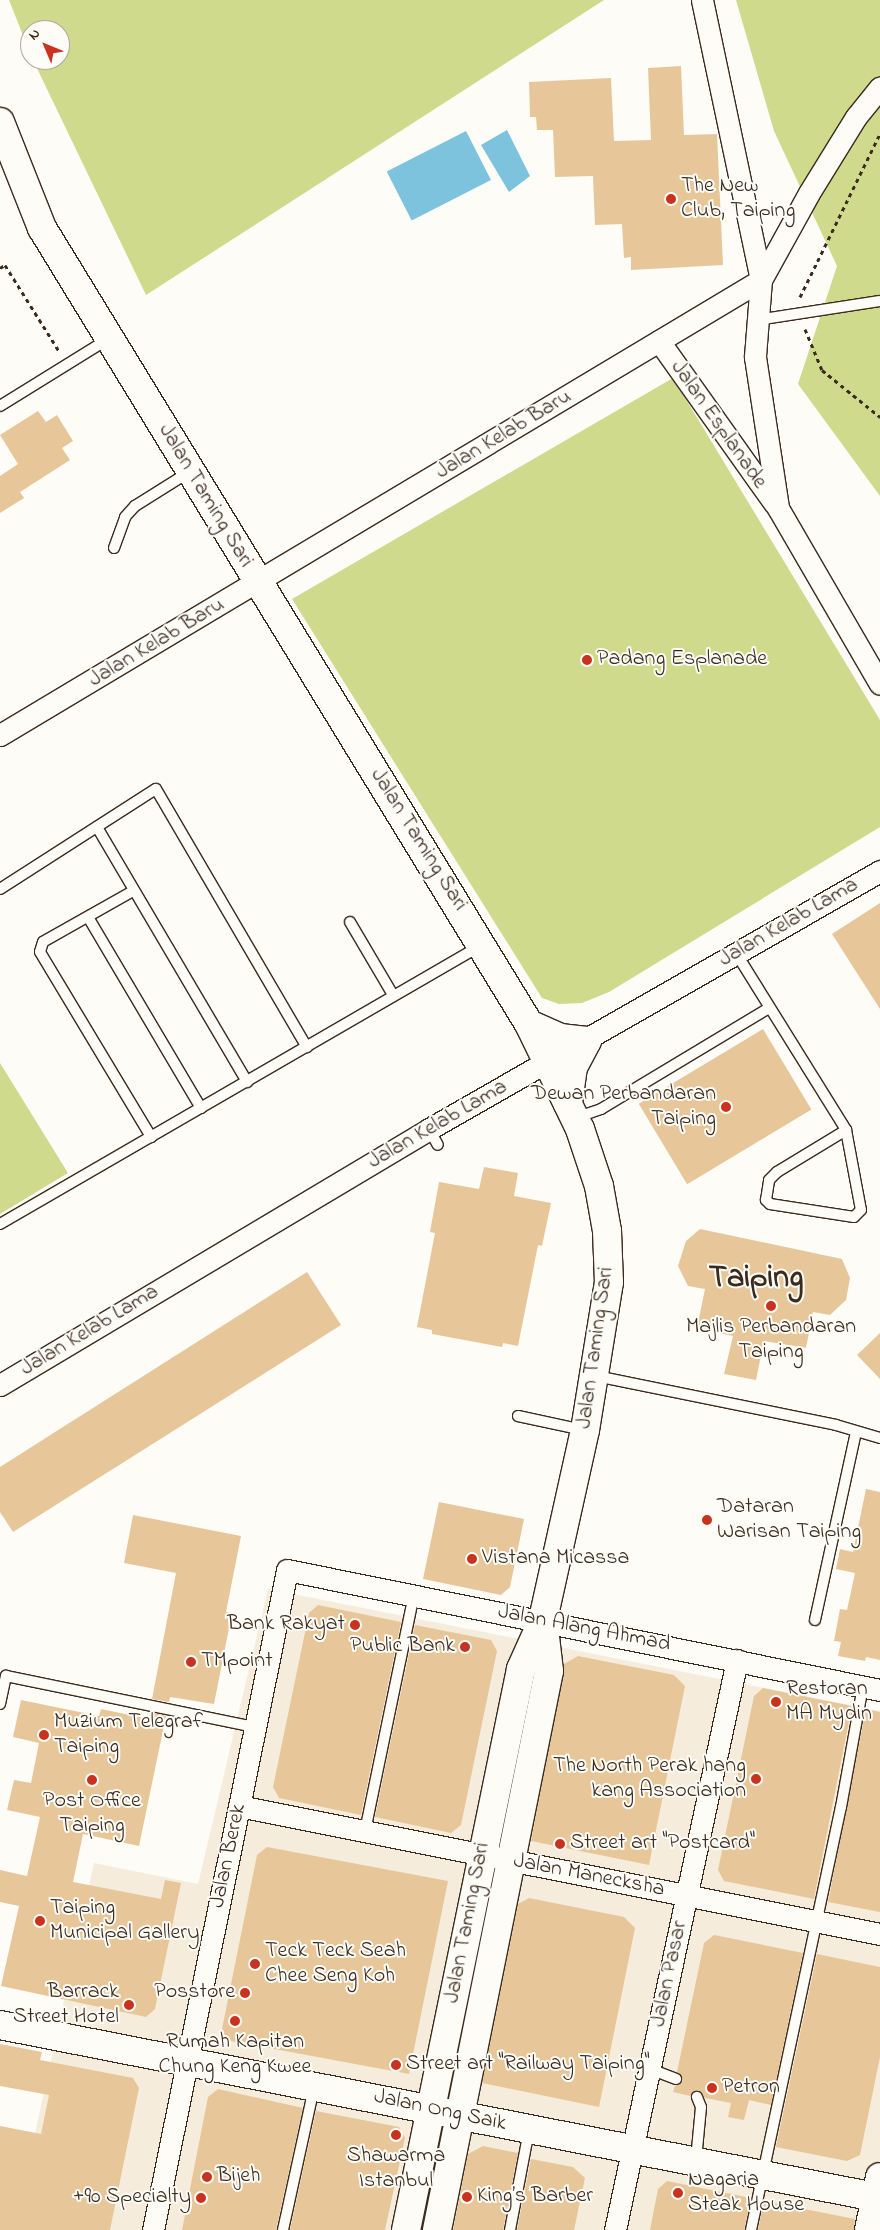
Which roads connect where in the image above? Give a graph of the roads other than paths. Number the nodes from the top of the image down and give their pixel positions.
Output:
1 (702, 0) edge
2 (880, 86) edge
3 (0, 122) edge
4 (762, 280) junction
5 (880, 301) edge
6 (757, 320) junction
7 (109, 338) junction
8 (659, 341) junction
9 (0, 406) edge
10 (190, 471) junction
11 (778, 508) junction
12 (114, 548) dead end
13 (258, 583) junction
14 (880, 684) edge
15 (0, 735) edge
16 (97, 827) junction
17 (880, 871) edge
18 (0, 889) edge
19 (133, 891) junction
20 (88, 917) junction
21 (350, 922) dead end
22 (483, 944) junction
23 (736, 953) junction
24 (393, 995) junction
25 (769, 1008) junction
26 (529, 1024) junction
27 (587, 1041) junction
28 (307, 1047) junction
29 (549, 1062) junction
30 (246, 1082) junction
31 (201, 1108) junction
32 (571, 1111) junction
33 (846, 1130) junction
34 (151, 1137) junction
35 (0, 1224) edge
36 (595, 1376) junction
37 (0, 1385) edge
38 (518, 1416) dead end
39 (585, 1430) junction
40 (856, 1432) junction
41 (880, 1438) edge
42 (287, 1570) joint
43 (414, 1595) junction
44 (543, 1620) junction
45 (815, 1620) dead end
46 (737, 1660) junction
47 (871, 1688) edge
48 (0, 1704) edge
49 (255, 1727) junction
50 (239, 1806) junction
51 (365, 1831) junction
52 (481, 1854) junction
53 (509, 1860) junction
54 (687, 1896) junction
55 (817, 1922) junction
56 (880, 1934) edge
57 (0, 2024) edge
58 (188, 2062) junction
59 (650, 2070) junction
60 (676, 2078) dead end
61 (314, 2087) junction
62 (697, 2097) dead end
63 (431, 2107) junction
64 (461, 2115) junction
65 (529, 2129) junction
66 (633, 2150) junction
67 (696, 2164) junction
68 (762, 2177) junction
69 (879, 2191) edge
70 (153, 2230) edge
71 (283, 2230) edge
72 (406, 2230) edge
73 (437, 2230) edge
74 (510, 2230) edge
75 (615, 2230) edge
76 (751, 2230) edge
77 (869, 2230) edge

1 - 4 street
2 - 4 street
3 - 7 main road, Jalan Taming Sari
4 - 6 street, Jalan Esplanade
4 - 8 street, Jalan Kelab Baru
5 - 6 lane
6 - 11 street, Jalan Esplanade
7 - 9 lane
7 - 10 main road, Jalan Taming Sari
8 - 11 street, Jalan Esplanade
8 - 13 street, Jalan Kelab Baru
10 - 12 lane
10 - 13 main road, Jalan Taming Sari
11 - 14 street, Jalan Esplanade
13 - 15 street, Jalan Kelab Baru
13 - 22 main road, Jalan Taming Sari
16 - 18 lane
16 - 19 lane
16 - 28 lane
17 - 23 street, Jalan Kelab Lama
19 - 20 lane
19 - 30 lane
20 - 31 lane
20 - 34 lane
21 - 24 lane
22 - 24 lane
22 - 26 main road, Jalan Taming Sari
23 - 25 lane
23 - 27 street, Jalan Kelab Lama
24 - 28 lane
25 - 32 lane
25 - 33 lane
26 - 27 main road
26 - 29 main road, Jalan Taming Sari
27 - 29 street, Jalan Kelab Lama
27 - 32 main road
28 - 30 lane
29 - 32 main road, Jalan Taming Sari
29 - 37 street, Jalan Kelab Lama
30 - 31 lane
31 - 34 lane
32 - 36 main road, Jalan Taming Sari
33 - 33 lane
34 - 35 lane
36 - 39 main road, Jalan Taming Sari
36 - 40 lane
38 - 39 lane
39 - 44 main road, Jalan Taming Sari
40 - 41 lane
40 - 45 lane
42 - 43 street, Jalan Alang Ahmad
42 - 49 street, Jalan Berek
43 - 44 street, Jalan Alang Ahmad
43 - 51 lane
44 - 46 street, Jalan Alang Ahmad
44 - 52 main road, Jalan Taming Sari
44 - 53 main road, Jalan Taming Sari
46 - 47 street, Jalan Alang Ahmad
46 - 54 street, Jalan Pasar
47 - 55 lane
48 - 49 lane
49 - 50 street, Jalan Berek
50 - 51 street, Jalan Manecksha
50 - 58 street, Jalan Berek
51 - 52 street, Jalan Manecksha
52 - 53 street, Jalan Manecksha
52 - 63 main road, Jalan Taming Sari
53 - 54 street, Jalan Manecksha
53 - 64 main road, Jalan Taming Sari
54 - 55 street, Jalan Manecksha
54 - 59 street, Jalan Pasar
55 - 56 street, Jalan Manecksha
55 - 68 lane
57 - 58 main road, Jalan Ong Saik
58 - 61 main road, Jalan Ong Saik
58 - 70 street, Jalan Berek
59 - 60 lane
59 - 66 street, Jalan Pasar
61 - 63 main road, Jalan Ong Saik
61 - 71 lane
62 - 67 lane
63 - 64 main road, Jalan Ong Saik
63 - 72 main road, Jalan Taming Sari
64 - 65 main road, Jalan Ong Saik
64 - 73 main road, Jalan Taming Sari
65 - 66 main road, Jalan Ong Saik
65 - 74 lane
66 - 67 main road, Jalan Ong Saik
66 - 75 street, Jalan Pasar
67 - 68 main road, Jalan Ong Saik
68 - 69 main road, Jalan Ong Saik
68 - 76 lane
69 - 77 main road

